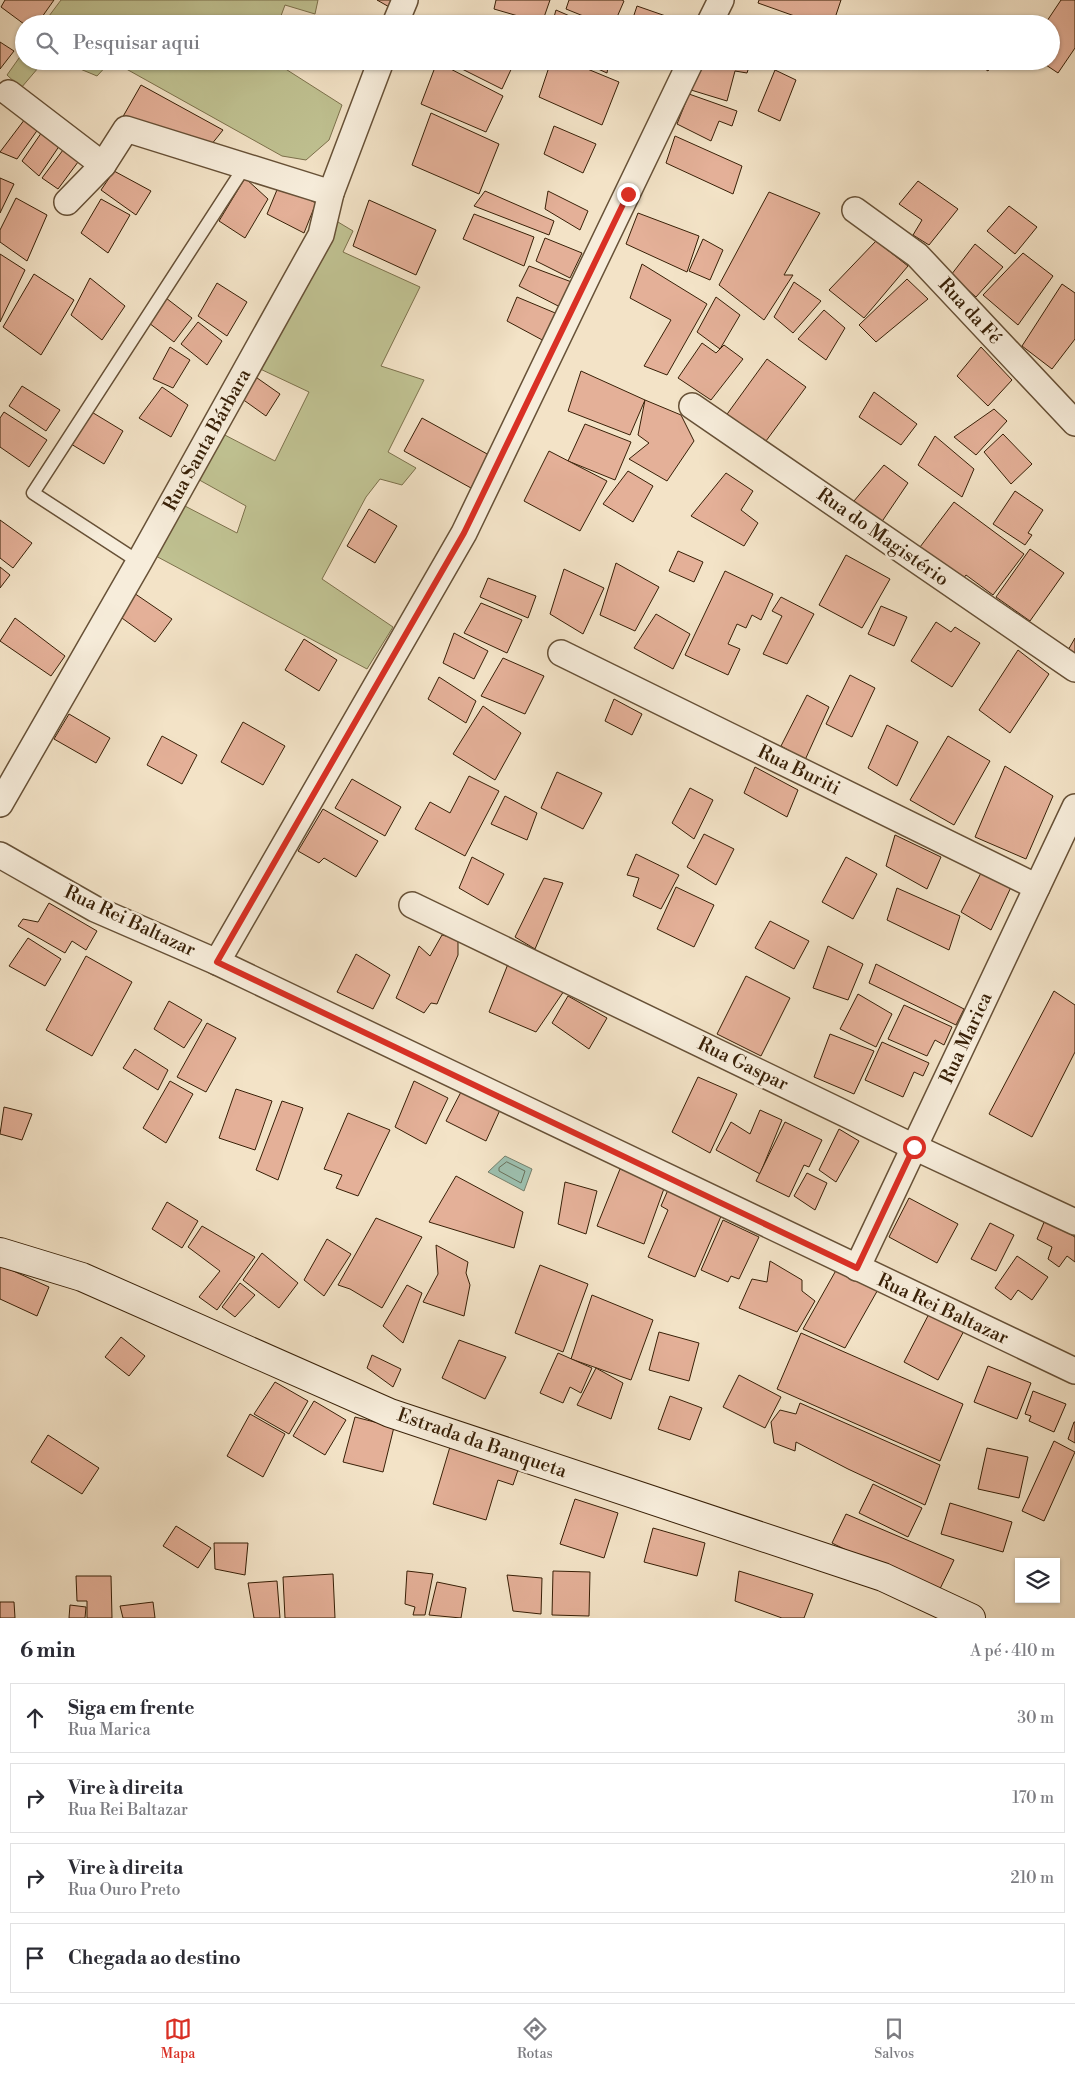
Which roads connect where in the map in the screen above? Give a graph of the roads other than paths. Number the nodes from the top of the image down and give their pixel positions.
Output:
1 (404, 0) edge
2 (721, 0) edge
3 (399, 15) edge
4 (714, 15) edge
5 (378, 70) edge
6 (687, 70) edge
7 (9, 93) dead end
8 (104, 165) junction
9 (245, 166) junction
10 (331, 193) junction
11 (67, 202) dead end
12 (855, 210) dead end
13 (692, 406) dead end
14 (1075, 423) edge
15 (139, 562) junction
16 (561, 653) dead end
17 (1075, 669) edge
18 (0, 804) edge
19 (1075, 807) edge
20 (0, 855) edge
21 (1037, 887) junction
22 (412, 905) dead end
23 (217, 962) junction
24 (914, 1147) junction
25 (1075, 1222) edge
26 (0, 1252) edge
27 (857, 1268) junction
28 (1075, 1371) edge
29 (971, 1618) edge

1 - 3 street
2 - 4 street
5 - 10 street, Rua Santa Bárbara
6 - 23 street
7 - 8 street
8 - 9 street
8 - 11 street
9 - 10 street
9 - 15 lane
10 - 15 street, Rua Santa Bárbara
12 - 14 street, Rua da Fé
13 - 17 street, Rua do Magistério
15 - 18 street, Rua Santa Bárbara
16 - 21 street, Rua Buriti
19 - 21 street, Rua Marica
20 - 23 street, Rua Rei Baltazar
21 - 24 street, Rua Marica
22 - 24 street, Rua Gaspar
23 - 27 street, Rua Rei Baltazar
24 - 25 street, Rua Gaspar
24 - 27 street, Rua Marica
26 - 29 street, Estrada da Banqueta
27 - 28 street, Rua Rei Baltazar

